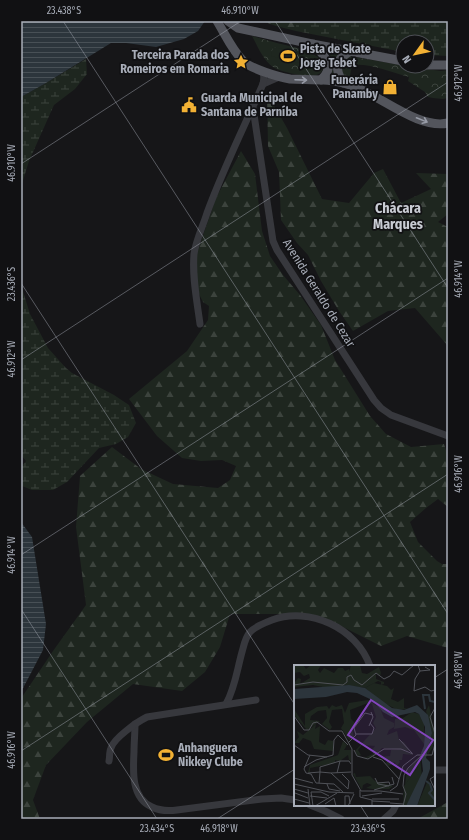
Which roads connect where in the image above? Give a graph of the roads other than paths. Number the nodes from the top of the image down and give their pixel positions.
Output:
1 (217, 21) edge
2 (228, 21) edge
3 (312, 44) junction
4 (351, 52) junction
5 (395, 60) edge
6 (435, 65) edge
7 (448, 65) edge
8 (260, 70) junction
9 (279, 77) junction
10 (321, 80) junction
11 (343, 83) junction
12 (263, 84) junction
13 (253, 108) junction
14 (448, 124) edge
15 (200, 324) dead end
16 (448, 436) edge
17 (369, 665) edge
18 (256, 700) dead end
19 (226, 704) junction
20 (135, 724) junction
21 (109, 761) dead end
22 (435, 770) edge
23 (448, 770) edge
24 (294, 800) edge
25 (312, 806) edge
26 (396, 806) edge
27 (341, 819) edge
28 (384, 819) edge

1 - 8 main road
2 - 3 main road
3 - 4 main road
3 - 10 main road
4 - 5 main road
4 - 11 main road
6 - 7 main road
8 - 9 main road
8 - 12 street
9 -> 10 main road
9 - 12 street
10 - 11 main road
11 -> 14 main road
12 - 13 street
13 - 15 street
13 - 16 street, Avenida Geraldo de Cezar
17 - 19 street
18 - 19 street
19 - 20 street
20 - 21 street
20 - 24 street
22 - 23 street
25 - 27 street
26 - 28 street

